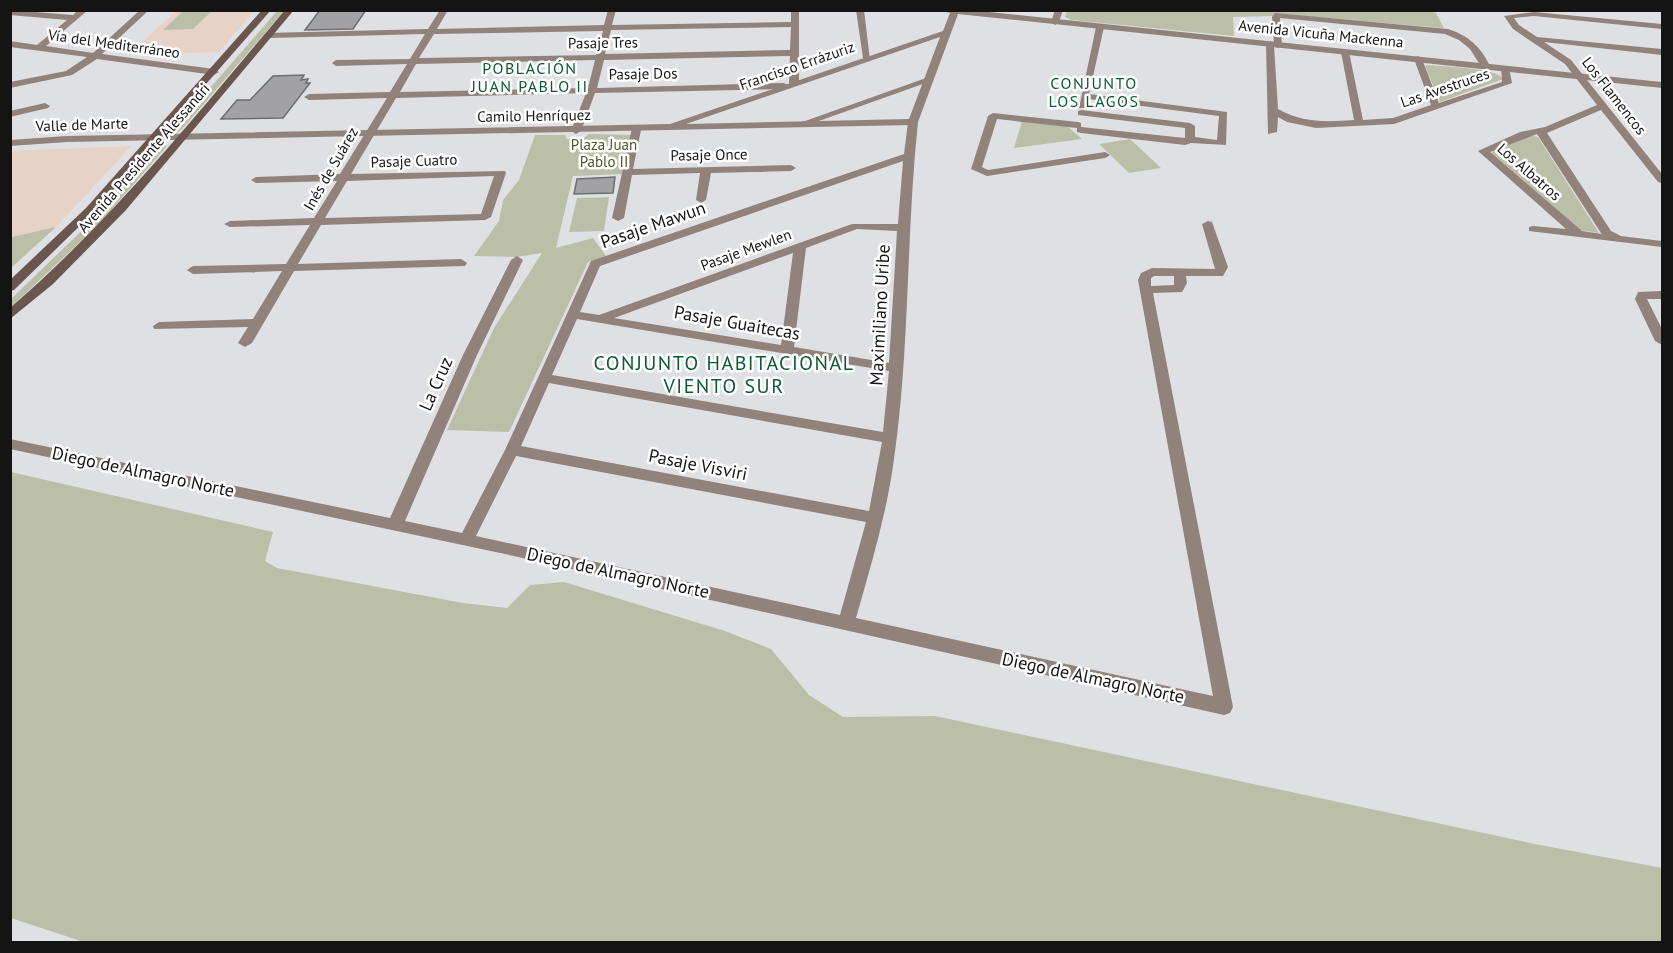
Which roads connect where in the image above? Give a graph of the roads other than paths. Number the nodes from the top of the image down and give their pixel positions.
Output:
1 (84, 10) edge
2 (145, 10) edge
3 (267, 10) edge
4 (290, 10) edge
5 (444, 10) edge
6 (612, 10) edge
7 (795, 10) edge
8 (860, 10) edge
9 (941, 10) edge
10 (1059, 10) edge
11 (954, 11) edge
12 (10, 12) edge
13 (75, 18) junction
14 (1055, 22) junction
15 (795, 24) junction
16 (1662, 26) edge
17 (1100, 27) junction
18 (607, 28) junction
19 (431, 31) junction
20 (945, 33) junction
21 (269, 35) junction
22 (1533, 38) junction
23 (10, 44) edge
24 (1274, 45) junction
25 (40, 47) junction
26 (1345, 52) junction
27 (1662, 52) edge
28 (793, 53) junction
29 (95, 56) junction
30 (600, 58) junction
31 (867, 58) junction
32 (1418, 60) junction
33 (413, 61) junction
34 (336, 63) dead end
35 (1485, 66) junction
36 (1503, 68) junction
37 (214, 72) junction
38 (1580, 76) junction
39 (929, 80) junction
40 (789, 84) junction
41 (10, 85) edge
42 (1662, 85) edge
43 (592, 90) junction
44 (394, 95) junction
45 (1084, 96) junction
46 (309, 97) dead end
47 (45, 106) dead end
48 (1602, 106) junction
49 (1436, 107) junction
50 (1273, 110) junction
51 (1081, 113) junction
52 (10, 114) edge
53 (913, 122) junction
54 (1359, 123) junction
55 (799, 125) junction
56 (1080, 128) junction
57 (660, 129) junction
58 (1544, 129) junction
59 (636, 130) junction
60 (576, 131) junction
61 (1272, 132) dead end
62 (368, 134) junction
63 (155, 138) junction
64 (182, 138) junction
65 (1190, 140) junction
66 (10, 143) edge
67 (909, 156) junction
68 (791, 168) dead end
69 (706, 170) junction
70 (628, 172) junction
71 (345, 178) junction
72 (256, 180) dead end
73 (1662, 180) edge
74 (701, 200) dead end
75 (618, 218) dead end
76 (318, 223) junction
77 (230, 224) dead end
78 (1208, 224) dead end
79 (903, 228) junction
80 (1533, 229) dead end
81 (1578, 234) junction
82 (1618, 239) junction
83 (1662, 244) edge
84 (800, 247) junction
85 (517, 260) dead end
86 (461, 263) dead end
87 (290, 268) junction
88 (193, 270) dead end
89 (1179, 273) junction
90 (10, 287) edge
91 (1145, 290) junction
92 (1662, 296) edge
93 (10, 315) edge
94 (573, 315) junction
95 (602, 318) junction
96 (256, 323) junction
97 (159, 326) dead end
98 (1662, 341) edge
99 (245, 343) dead end
100 (787, 350) junction
101 (896, 368) junction
102 (544, 378) junction
103 (890, 438) junction
104 (10, 444) edge
105 (512, 450) junction
106 (876, 518) junction
107 (395, 525) junction
108 (466, 540) junction
109 (846, 624) junction

1 - 13 street
2 - 29 street
3 - 37 main road, Avenida Presidente Alessandri
4 - 21 main road, Avenida Presidente Alessandri
5 - 19 street, Inés de Suárez
6 - 18 street
7 - 15 street
8 - 31 street
9 - 11 street, Avenida Vicuña Mackenna
10 - 14 street
11 - 14 street, Avenida Vicuña Mackenna
11 - 20 street, Maximiliano Uribe
12 - 13 street
13 - 25 street
14 - 17 street, Avenida Vicuña Mackenna
15 - 18 street
15 - 28 street
16 - 22 street, Los Flamencos
17 - 24 street, Avenida Vicuña Mackenna
17 - 45 street
18 - 19 street
18 - 30 street
19 - 21 street
19 - 33 street, Inés de Suárez
20 - 31 street, Francisco Errázuriz
20 - 39 street, Maximiliano Uribe
21 - 64 main road, Avenida Presidente Alessandri
22 - 27 street
22 - 38 street, Los Flamencos
23 - 25 street, Vía del Mediterráneo
24 - 26 street, Avenida Vicuña Mackenna
24 - 35 street
24 - 50 street
25 - 29 street, Vía del Mediterráneo
26 - 32 street, Avenida Vicuña Mackenna
26 - 54 street
28 - 30 street, Pasaje Tres
28 - 40 street
29 - 37 street, Vía del Mediterráneo
29 - 41 street
30 - 33 street, Pasaje Tres
30 - 43 street
31 - 40 street, Francisco Errázuriz
32 - 35 street, Avenida Vicuña Mackenna
32 - 49 street
33 - 34 street, Pasaje Tres
33 - 44 street, Inés de Suárez
35 - 36 street, Avenida Vicuña Mackenna
36 - 38 street, Avenida Vicuña Mackenna
36 - 49 street, Las Avestruces
37 - 63 main road, Avenida Presidente Alessandri
38 - 42 street, Avenida Vicuña Mackenna
38 - 48 street, Los Flamencos
39 - 53 street, Maximiliano Uribe
39 - 55 street
40 - 43 street, Pasaje Dos
40 - 57 street, Francisco Errázuriz
43 - 44 street, Pasaje Dos
43 - 60 street
44 - 46 street, Pasaje Dos
44 - 62 street, Inés de Suárez
45 - 51 street
45 - 65 street
47 - 52 street
48 - 58 street, Los Albatros
48 - 73 street, Los Flamencos
49 - 54 street, Las Avestruces
50 - 54 street, Las Avestruces
50 - 61 street
51 - 56 street
51 - 65 street
53 - 55 street, Camilo Henríquez
53 - 67 street, Maximiliano Uribe
55 - 57 street, Camilo Henríquez
56 - 56 street
56 - 65 street
57 - 59 street, Camilo Henríquez
58 - 81 street, Los Albatros
58 - 82 street, Los Albatros
59 - 60 street, Camilo Henríquez
59 - 70 street
60 - 62 street, Camilo Henríquez
62 - 64 street, Camilo Henríquez
62 - 71 street, Inés de Suárez
63 - 64 street, Camilo Henríquez
63 - 66 street, Valle de Marte
63 - 90 main road, Avenida Presidente Alessandri
64 - 93 main road, Avenida Presidente Alessandri
67 - 79 street, Maximiliano Uribe
67 - 94 street, Pasaje Mawun
68 - 69 street, Pasaje Once
69 - 70 street, Pasaje Once
69 - 74 street
70 - 75 street
71 - 72 street, Pasaje Cuatro
71 - 76 street, Inés de Suárez
71 - 76 street, Pasaje Cuatro
76 - 77 street
76 - 87 street, Inés de Suárez
78 - 89 street
79 - 84 street, Pasaje Mewlen
79 - 101 street, Maximiliano Uribe
80 - 81 street, Los Albatros
81 - 82 street, Los Albatros
82 - 83 street, Los Albatros
84 - 95 street, Pasaje Mewlen
84 - 100 street
85 - 107 street, La Cruz
86 - 87 street
87 - 88 street
87 - 96 street, Inés de Suárez
89 - 91 street
89 - 91 street
91 - 109 street, Diego de Almagro Norte
92 - 98 street
94 - 95 street, Pasaje Guaitecas
94 - 102 street, Pasaje Mawun
95 - 100 street, Pasaje Guaitecas
96 - 97 street
96 - 99 street, Inés de Suárez
100 - 101 street, Pasaje Guaitecas
101 - 103 street, Maximiliano Uribe
102 - 103 street
102 - 105 street, Pasaje Mawun
103 - 106 street, Maximiliano Uribe
104 - 107 street, Diego de Almagro Norte
105 - 106 street, Pasaje Visviri
105 - 108 street, Pasaje Mawun
106 - 109 street, Maximiliano Uribe
107 - 108 street, Diego de Almagro Norte
108 - 109 street, Diego de Almagro Norte

